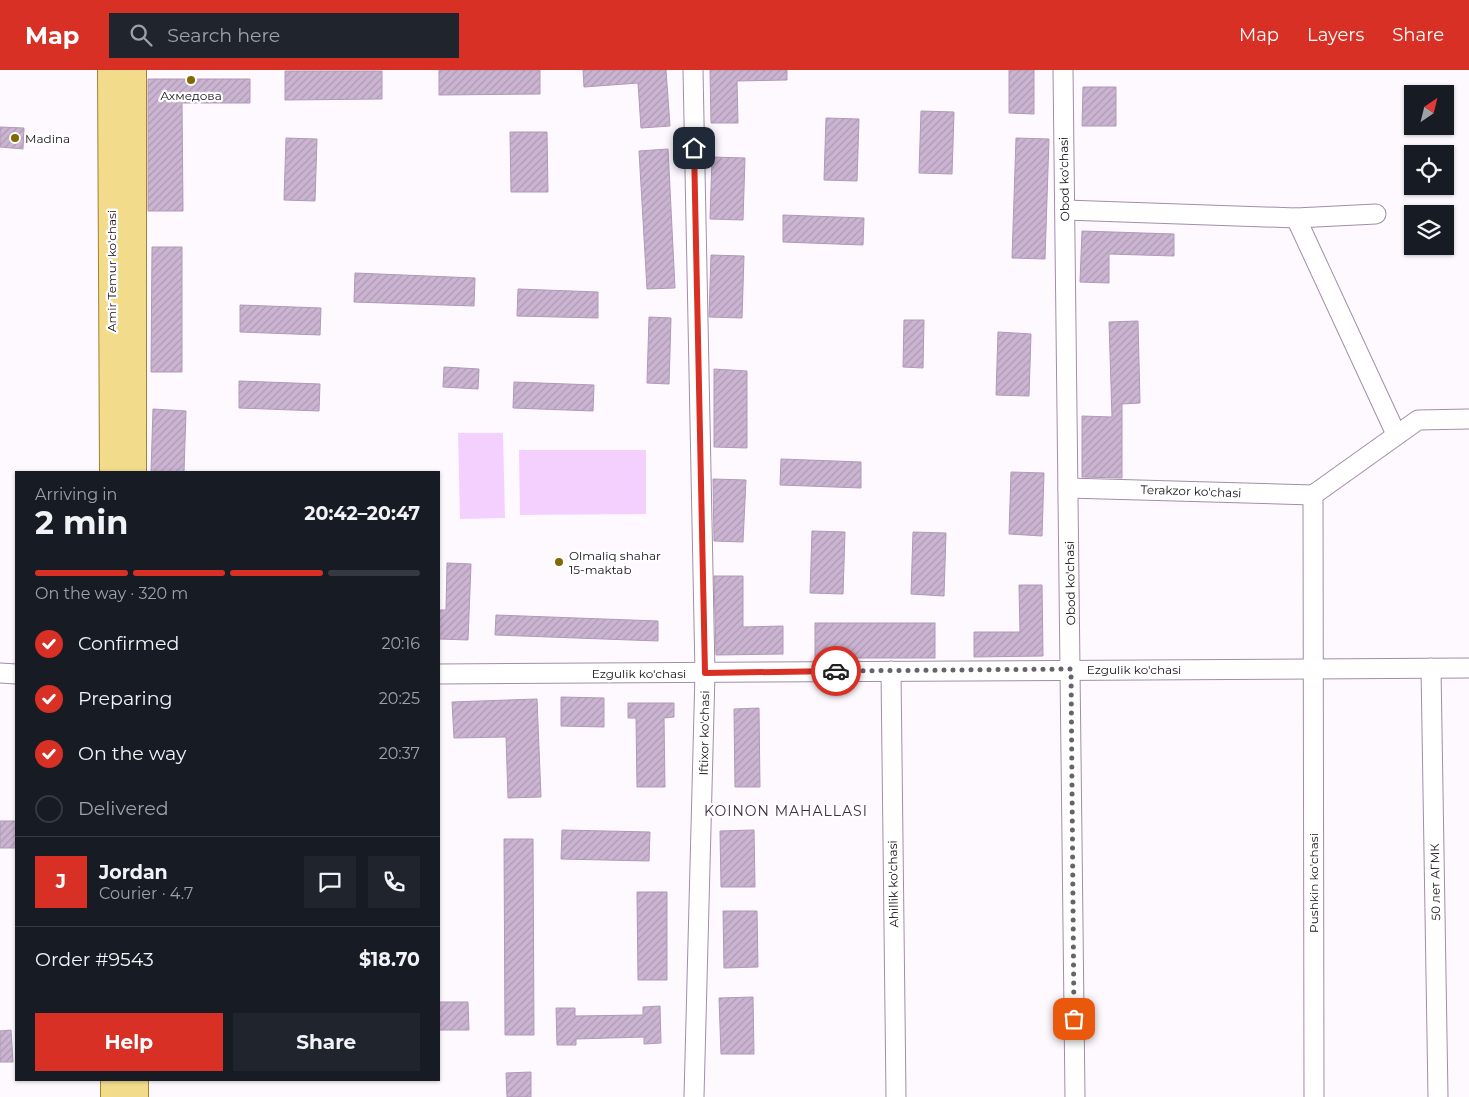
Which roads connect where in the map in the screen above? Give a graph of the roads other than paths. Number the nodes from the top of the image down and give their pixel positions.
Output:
1 (110, 70) edge
2 (134, 70) edge
3 (693, 70) edge
4 (1063, 70) edge
5 (1065, 210) junction
6 (1376, 214) dead end
7 (1296, 218) junction
8 (1469, 419) edge
9 (1396, 434) junction
10 (112, 471) edge
11 (134, 471) edge
12 (1068, 488) junction
13 (1313, 495) junction
14 (1312, 668) junction
15 (1431, 668) junction
16 (1469, 668) edge
17 (1071, 669) junction
18 (890, 671) junction
19 (0, 673) edge
20 (705, 673) junction
21 (15, 674) edge
22 (440, 674) edge
23 (113, 1081) edge
24 (136, 1081) edge
25 (113, 1097) edge
26 (136, 1097) edge
27 (694, 1097) edge
28 (896, 1097) edge
29 (1075, 1097) edge
30 (1314, 1097) edge
31 (1438, 1097) edge

1 - 10 main road, Amir Temur ko'chasi
2 - 11 main road, Amir Temur ko'chasi
3 - 20 street, Iftixor ko'chasi
4 - 5 street, Obod ko'chasi
5 - 7 street
5 - 12 street, Obod ko'chasi
6 - 7 street
7 - 9 street
8 - 9 street
9 - 13 street
12 - 13 street, Terakzor ko'chasi
12 - 17 street, Obod ko'chasi
13 - 14 street
14 - 15 street, Ezgulik ko'chasi
14 - 17 street, Ezgulik ko'chasi
14 - 30 street, Pushkin ko'chasi
15 - 16 street, Ezgulik ko'chasi
15 - 31 street, 50 лет АГМК
17 - 18 street, Ezgulik ko'chasi
17 - 29 street, Obod ko'chasi
18 - 20 street, Ezgulik ko'chasi
18 - 28 street, Ahillik ko'chasi
19 - 21 street
20 - 22 street, Ezgulik ko'chasi
20 - 27 street, Iftixor ko'chasi
23 - 25 main road
24 - 26 main road

